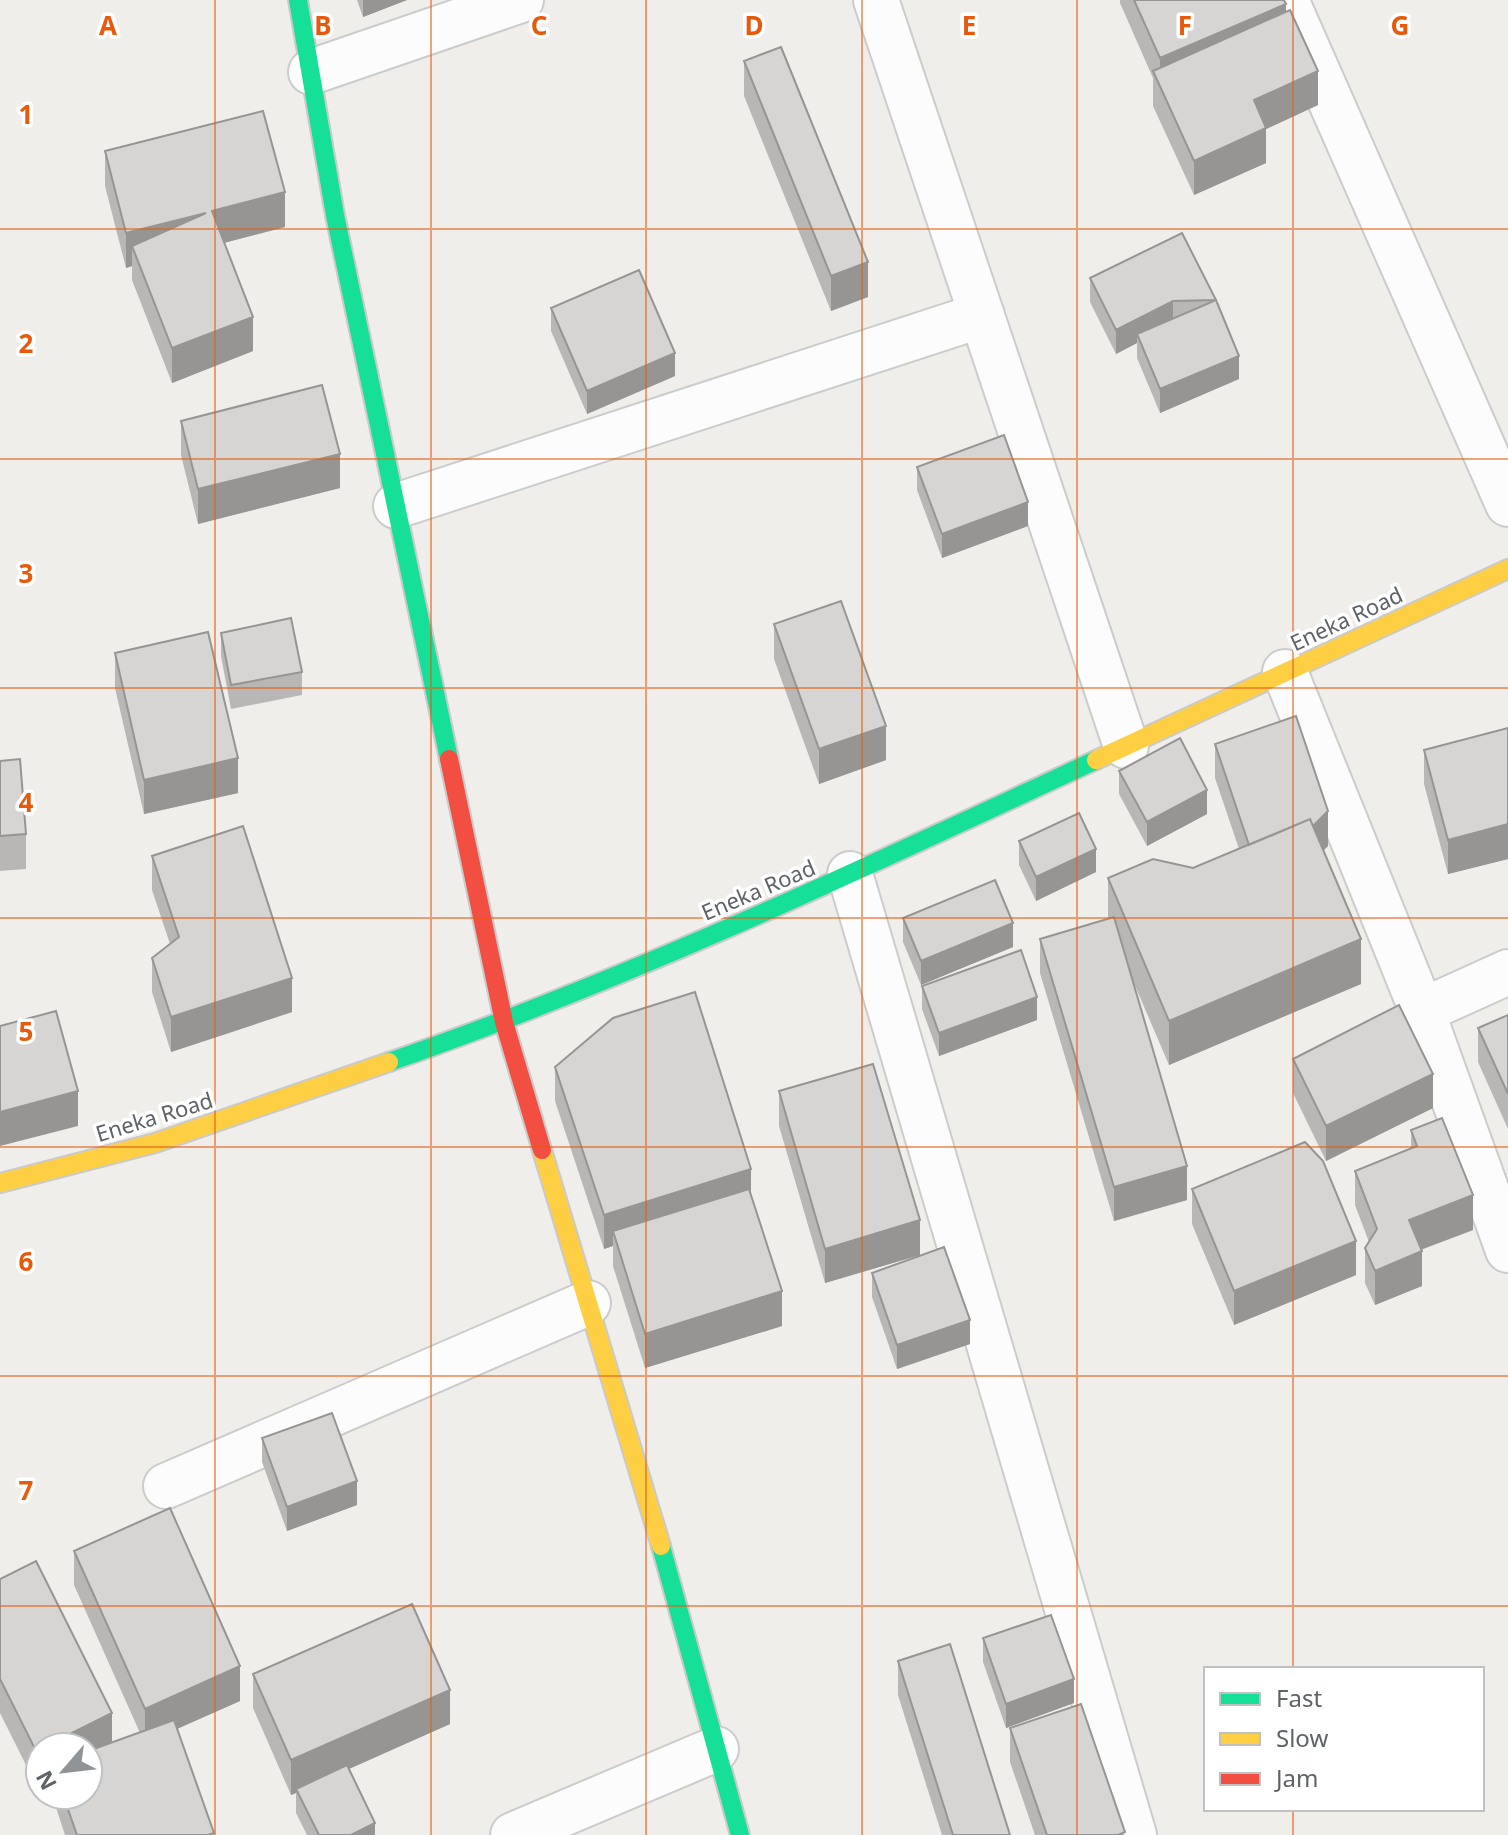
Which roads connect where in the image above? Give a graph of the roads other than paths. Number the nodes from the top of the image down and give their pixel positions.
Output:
1 (298, 0) edge
2 (521, 0) edge
3 (876, 0) edge
4 (1286, 0) edge
5 (311, 72) junction
6 (982, 315) junction
7 (1508, 504) edge
8 (396, 506) junction
9 (1508, 569) edge
10 (1285, 672) junction
11 (1126, 746) junction
12 (850, 874) junction
13 (1508, 972) edge
14 (1422, 1011) junction
15 (504, 1022) junction
16 (0, 1183) edge
17 (1508, 1250) edge
18 (588, 1303) junction
19 (166, 1486) dead end
20 (716, 1749) junction
21 (513, 1835) edge
22 (740, 1835) edge
23 (1134, 1835) edge

1 - 5 street
2 - 5 street
3 - 6 street
4 - 7 street
5 - 8 street
6 - 8 street
6 - 11 street
8 - 15 street
9 - 10 street, Eneka Road
10 - 11 street, Eneka Road
10 - 14 street
11 - 12 street, Eneka Road
12 - 15 street, Eneka Road
12 - 23 street
13 - 14 street
14 - 17 street
15 - 16 street, Eneka Road
15 - 18 street
18 - 19 street
18 - 20 street
20 - 21 street
20 - 22 street

